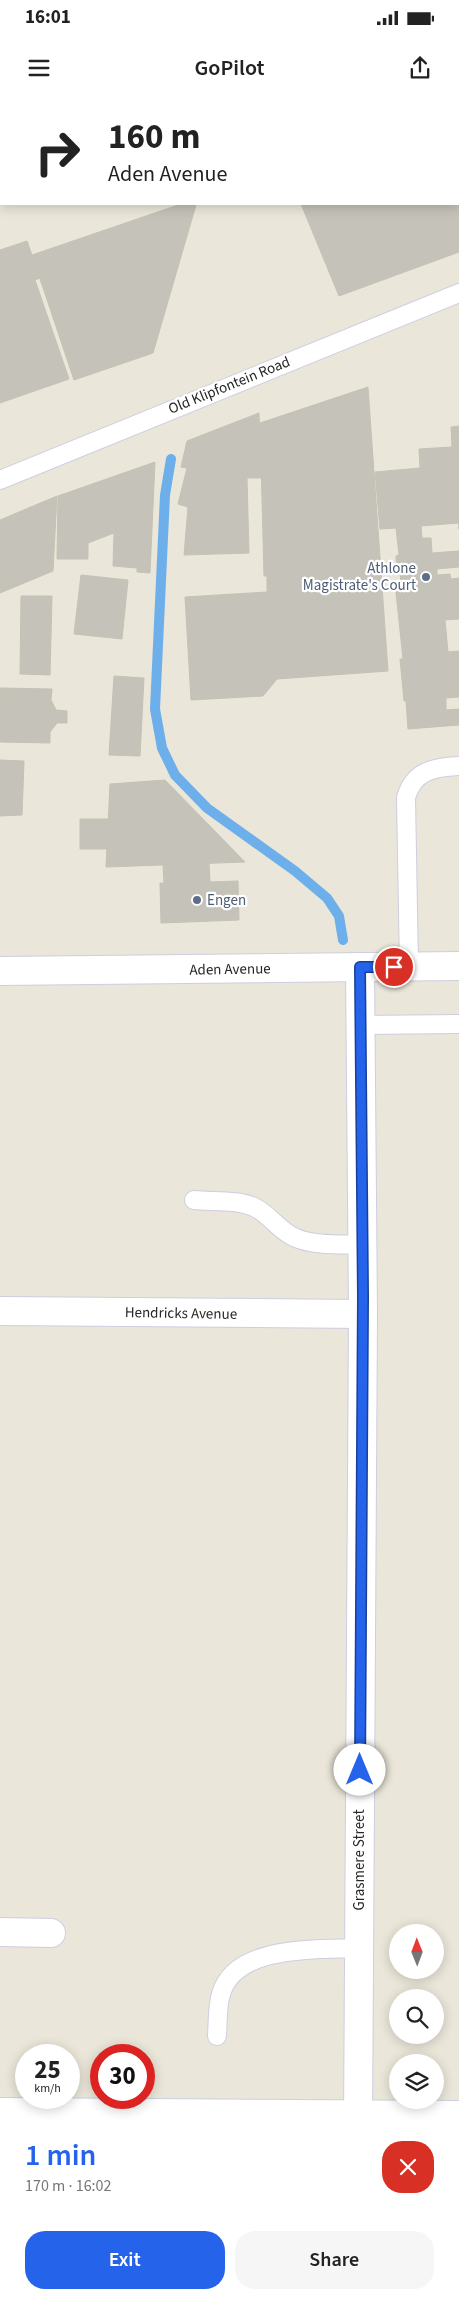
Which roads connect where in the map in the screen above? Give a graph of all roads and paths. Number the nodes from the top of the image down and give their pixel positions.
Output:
1 (459, 294) edge
2 (0, 480) edge
3 (459, 766) edge
4 (459, 966) edge
5 (360, 967) junction
6 (409, 967) junction
7 (0, 972) edge
8 (459, 1024) edge
9 (360, 1026) junction
10 (194, 1200) dead end
11 (362, 1245) junction
12 (0, 1311) edge
13 (363, 1314) junction
14 (0, 1932) edge
15 (51, 1933) dead end
16 (359, 1948) junction
17 (217, 2036) dead end
18 (0, 2112) edge
19 (459, 2115) edge
20 (358, 2119) edge

1 - 2 lane, Old Klipfontein Road
3 - 6 lane
4 - 6 street, Aden Avenue
5 - 6 street, Aden Avenue
5 - 7 street, Aden Avenue
5 - 9 street, Grasmere Street
8 - 9 lane
9 - 11 street, Grasmere Street
10 - 11 lane
11 - 13 street, Grasmere Street
12 - 13 street, Hendricks Avenue
13 - 16 street, Grasmere Street
14 - 15 street
16 - 17 lane
16 - 20 street, Grasmere Street
18 - 20 street
19 - 20 street

